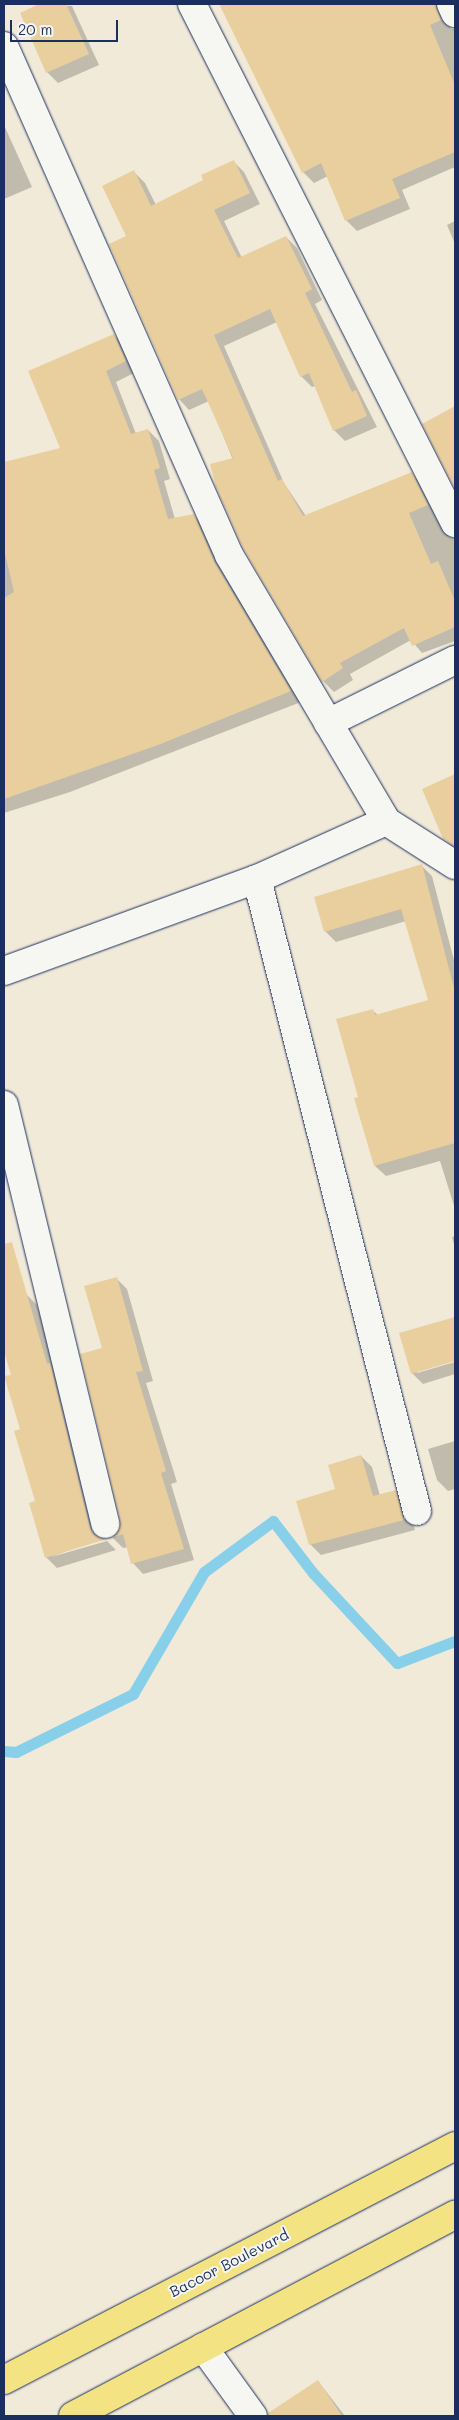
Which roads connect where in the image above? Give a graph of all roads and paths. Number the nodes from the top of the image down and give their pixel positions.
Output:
1 (192, 4) edge
2 (451, 4) edge
3 (455, 14) edge
4 (4, 46) edge
5 (453, 509) edge
6 (455, 660) edge
7 (328, 723) junction
8 (386, 821) junction
9 (455, 867) edge
10 (257, 879) junction
11 (4, 971) edge
12 (4, 1106) edge
13 (417, 1511) dead end
14 (105, 1524) dead end
15 (455, 2146) edge
16 (455, 2215) edge
17 (203, 2347) junction
18 (4, 2380) edge
19 (73, 2416) edge
20 (254, 2416) edge

1 - 5 street
2 - 3 street
4 - 7 street
6 - 7 street
7 - 8 street
8 - 9 street
8 - 10 street
10 - 11 street
10 - 13 street
12 - 14 street
15 - 18 main road, Bacoor Boulevard
16 - 17 main road
17 - 19 main road
17 - 20 street

